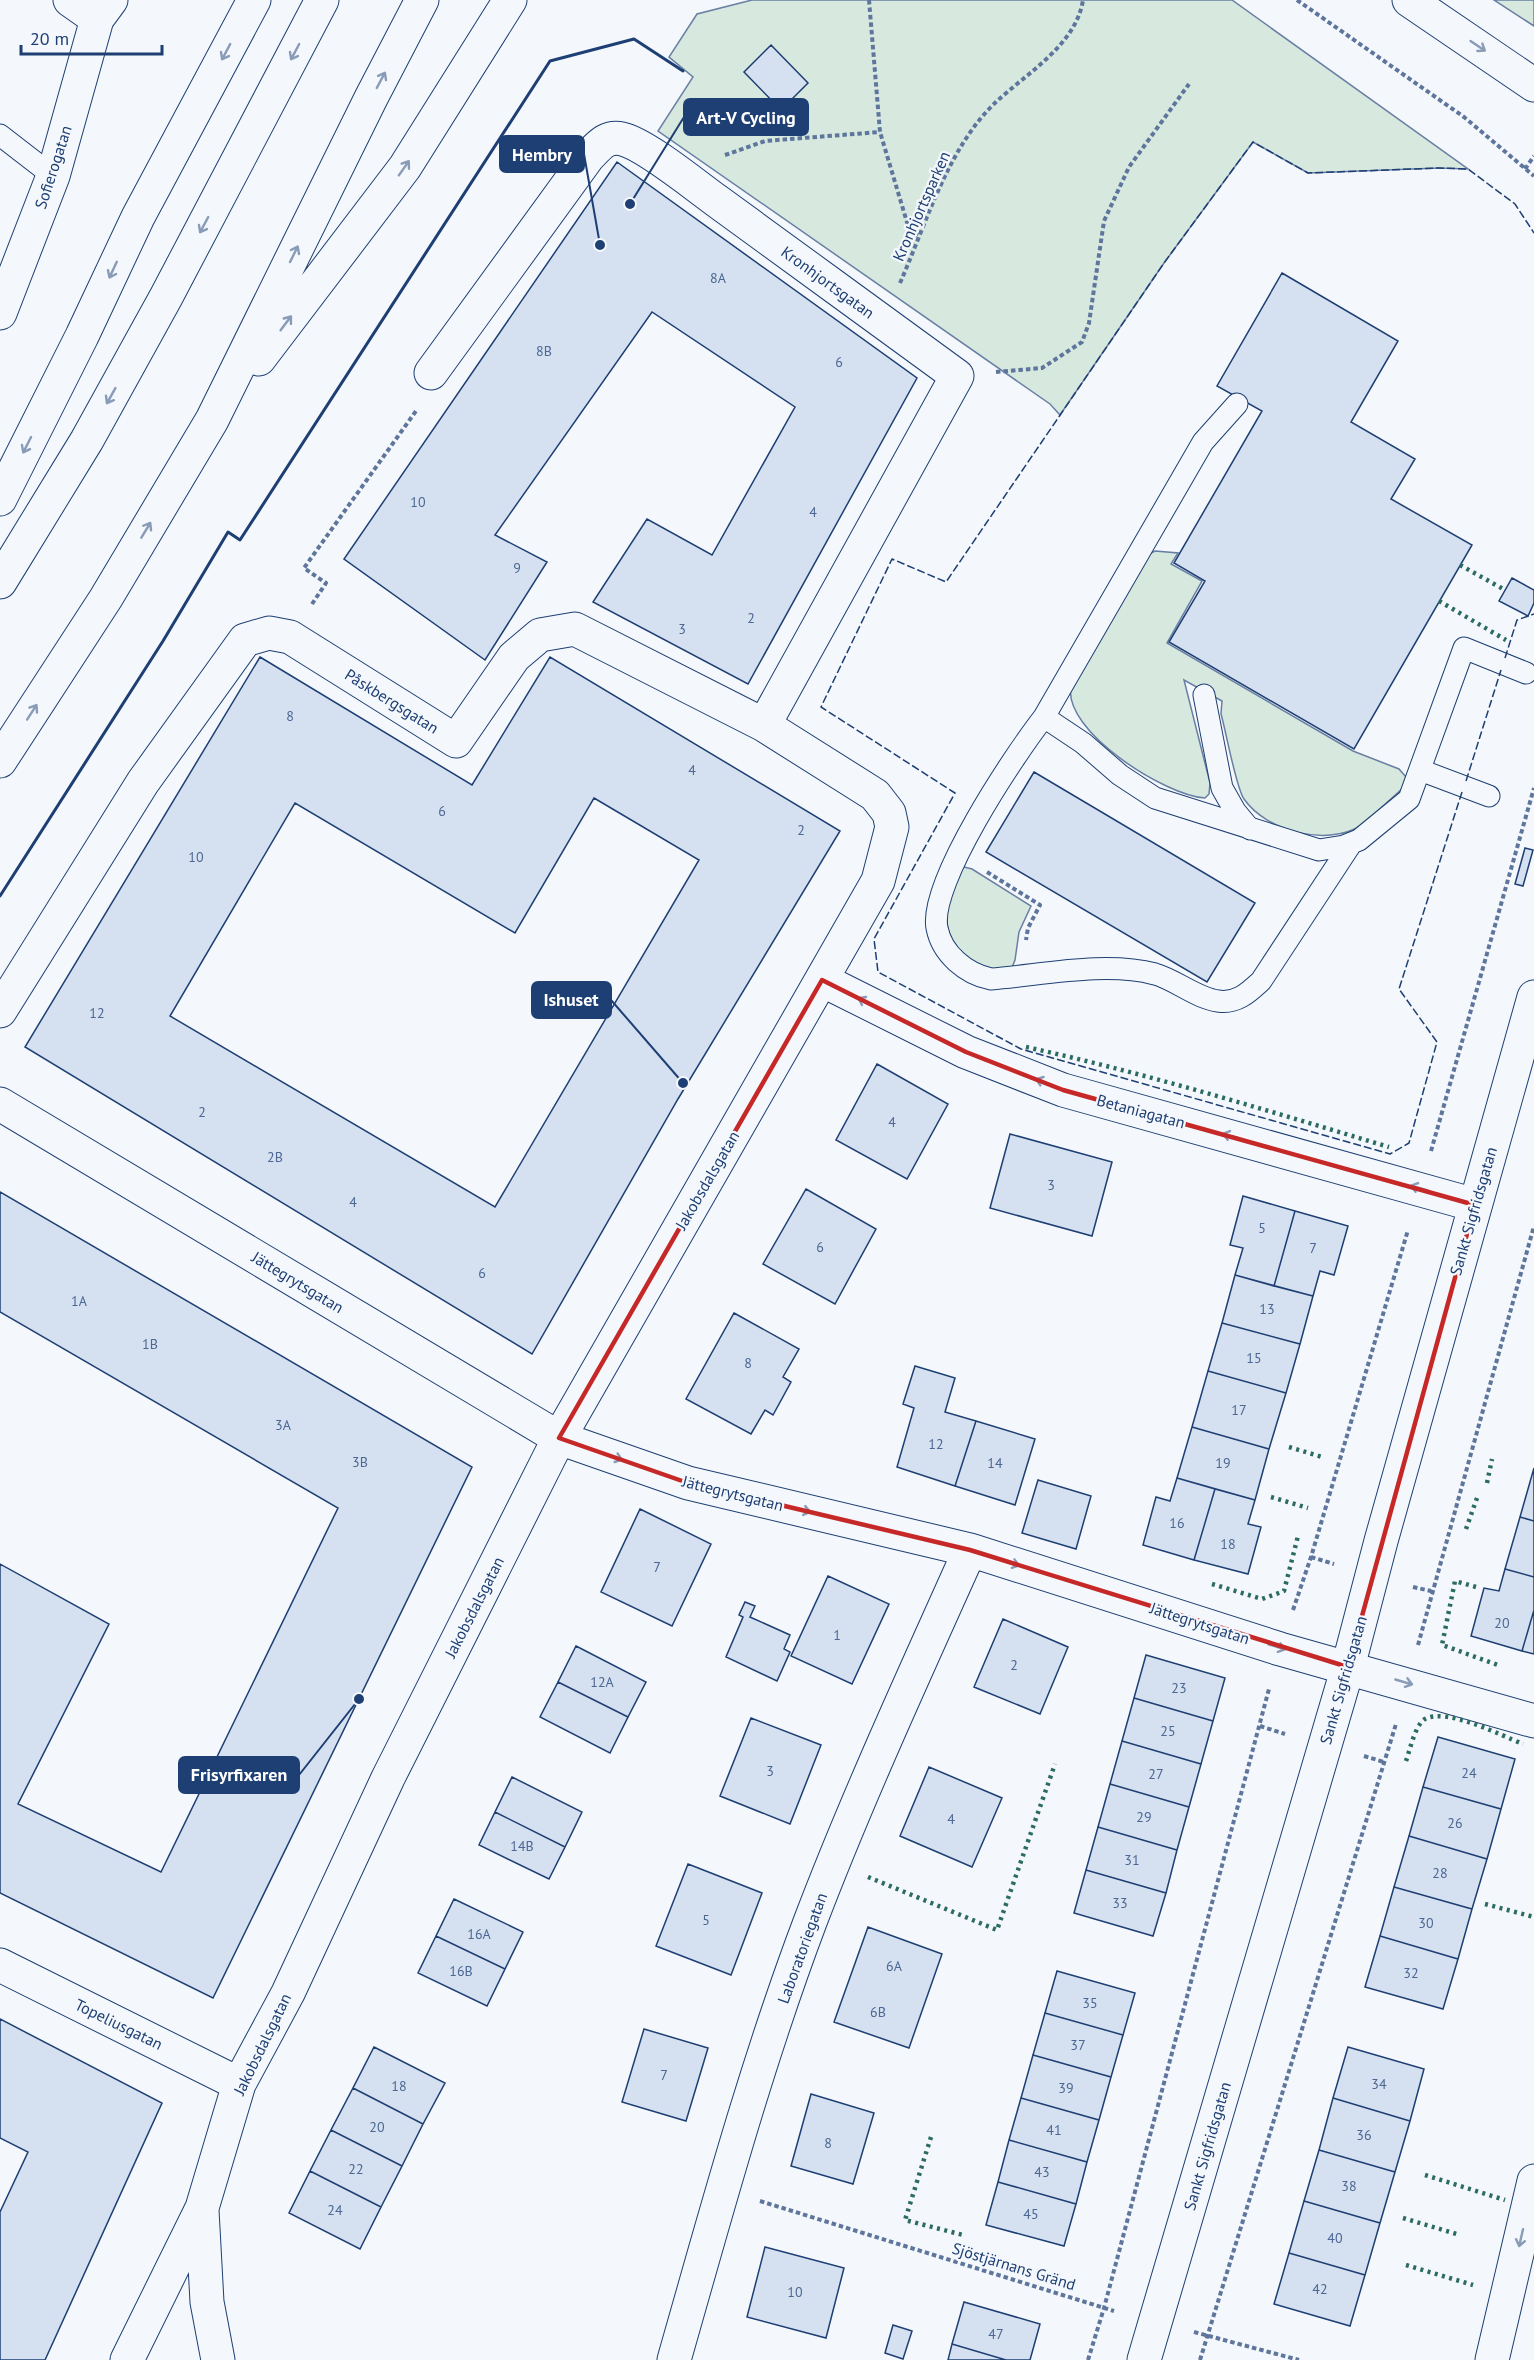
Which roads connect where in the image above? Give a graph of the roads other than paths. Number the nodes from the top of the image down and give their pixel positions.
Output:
1 (70, 0) edge
2 (254, 0) edge
3 (322, 0) edge
4 (422, 0) edge
5 (510, 0) edge
6 (1410, 0) edge
7 (104, 9) edge
8 (1534, 85) edge
9 (0, 135) edge
10 (53, 176) junction
11 (0, 313) edge
12 (431, 373) road end
13 (1237, 404) dead end
14 (212, 420) junction
15 (0, 499) edge
16 (0, 582) edge
17 (1526, 672) dead end
18 (1204, 695) dead end
19 (1044, 717) junction
20 (764, 725) junction
21 (0, 761) edge
22 (1420, 770) junction
23 (1489, 796) dead end
24 (1250, 829) junction
25 (1351, 844) junction
26 (878, 881) joint
27 (822, 980) junction
28 (1534, 997) edge
29 (0, 1011) edge
30 (0, 1104) edge
31 (1475, 1205) junction
32 (559, 1438) junction
33 (970, 1550) junction
34 (1348, 1667) junction
35 (1534, 1721) edge
36 (0, 1965) edge
37 (239, 2084) junction
38 (1534, 2181) edge
39 (202, 2208) junction
40 (128, 2360) edge
41 (218, 2360) edge
42 (674, 2360) edge
43 (1144, 2360) edge
44 (1492, 2360) edge

1 - 7 main road, Sofierogatan
2 -> 15 main road
3 -> 16 main road
14 -> 4 main road
14 -> 5 main road
6 -> 8 main road
7 - 10 main road, Sofierogatan
9 - 10 lane
10 - 11 main road, Sofierogatan
12 - 20 main road, Kronhjortsgatan
13 - 19 lane
21 -> 14 main road
17 - 22 lane
18 - 24 lane
19 - 24 lane
19 - 25 lane
20 - 26 main road, Påskbergsgatan
20 - 29 main road, Påskbergsgatan
22 - 23 lane
22 - 25 lane
24 - 25 lane
26 - 27 main road, Jakobsdalsgatan
31 -> 27 main road, Betaniagatan
27 - 32 main road, Jakobsdalsgatan
28 - 31 main road, Sankt Sigfridsgatan
30 - 32 main road, Jättegrytsgatan
31 - 34 main road, Sankt Sigfridsgatan
32 -> 33 main road, Jättegrytsgatan
32 - 37 main road, Jakobsdalsgatan
33 -> 34 main road, Jättegrytsgatan
33 - 42 main road, Laboratoriegatan
34 -> 35 main road, Jättegrytsgatan
34 - 43 main road, Sankt Sigfridsgatan
36 - 37 main road, Topeliusgatan
37 - 39 main road, Jakobsdalsgatan
38 -> 44 main road
39 - 40 main road, Jakobsdalsgatan
39 - 41 main road

